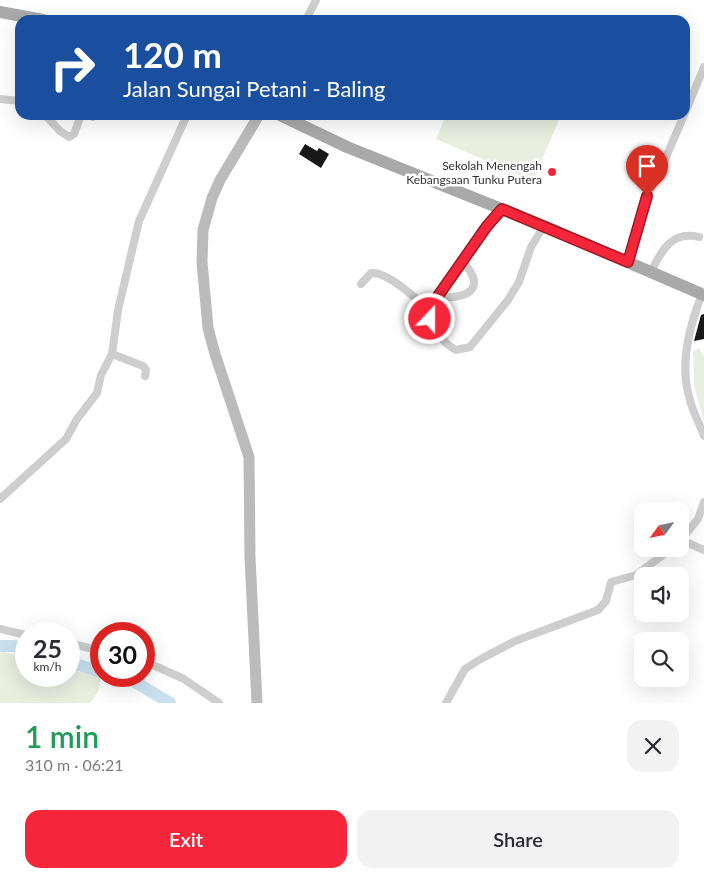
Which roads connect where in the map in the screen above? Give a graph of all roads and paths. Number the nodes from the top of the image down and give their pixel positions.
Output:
1 (316, 0) edge
2 (0, 12) edge
3 (16, 15) edge
4 (308, 15) edge
5 (704, 68) edge
6 (0, 99) edge
7 (15, 100) edge
8 (690, 100) edge
9 (50, 120) edge
10 (79, 120) edge
11 (184, 120) edge
12 (256, 120) edge
13 (290, 120) edge
14 (681, 120) edge
15 (502, 209) junction
16 (544, 226) junction
17 (699, 237) dead end
18 (463, 262) junction
19 (628, 262) junction
20 (651, 272) junction
21 (361, 284) dead end
22 (703, 295) edge
23 (439, 297) junction
24 (429, 310) junction
25 (112, 354) junction
26 (145, 376) dead end
27 (704, 436) edge
28 (0, 499) edge
29 (704, 502) edge
30 (689, 530) edge
31 (689, 542) edge
32 (704, 550) edge
33 (659, 558) edge
34 (0, 629) edge
35 (15, 632) edge
36 (155, 666) edge
37 (219, 703) edge
38 (257, 703) edge
39 (446, 703) edge

1 - 4 street
2 - 3 main road
5 - 8 street
6 - 7 street
9 - 10 street
11 - 25 street
12 - 38 street
13 - 15 main road
14 - 19 street
15 - 16 main road
15 - 18 street
16 - 19 main road
16 - 24 street
17 - 20 street
18 - 23 street
18 - 23 street
19 - 20 main road
20 - 22 main road
21 - 24 street
22 - 27 street
23 - 24 street
25 - 26 street
25 - 28 street
29 - 30 street
31 - 32 street
33 - 39 street
34 - 35 street
36 - 37 street

